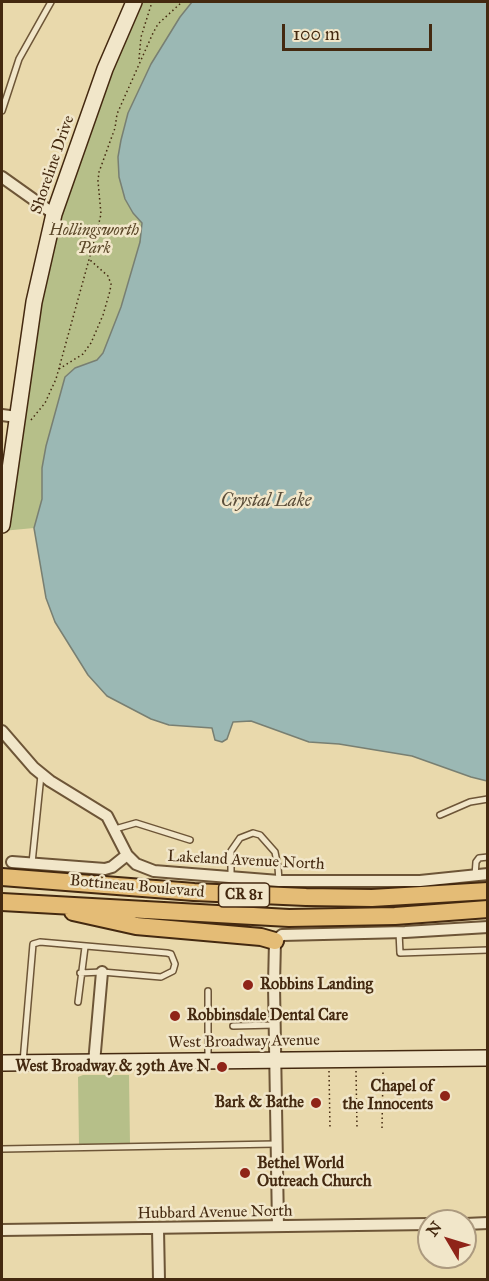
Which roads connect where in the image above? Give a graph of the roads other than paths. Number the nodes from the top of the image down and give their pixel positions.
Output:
1 (51, 2) edge
2 (133, 2) edge
3 (2, 111) edge
4 (2, 177) edge
5 (54, 214) junction
6 (2, 415) edge
7 (23, 419) junction
8 (2, 525) edge
9 (2, 731) edge
10 (41, 774) junction
11 (488, 799) edge
12 (441, 815) dead end
13 (115, 829) junction
14 (190, 840) dead end
15 (128, 855) junction
16 (488, 857) edge
17 (12, 862) dead end
18 (32, 863) junction
19 (488, 874) edge
20 (475, 876) junction
21 (2, 877) edge
22 (231, 878) junction
23 (279, 881) junction
24 (488, 891) edge
25 (2, 902) edge
26 (40, 903) junction
27 (488, 909) edge
28 (488, 927) edge
29 (399, 932) junction
30 (275, 941) junction
31 (85, 947) junction
32 (488, 950) edge
33 (102, 972) junction
34 (81, 973) junction
35 (208, 991) dead end
36 (78, 1002) dead end
37 (275, 1025) junction
38 (233, 1026) dead end
39 (276, 1059) junction
40 (488, 1059) edge
41 (208, 1061) junction
42 (2, 1063) edge
43 (94, 1063) junction
44 (23, 1064) junction
45 (277, 1144) junction
46 (2, 1149) edge
47 (417, 1224) edge
48 (278, 1226) junction
49 (158, 1229) junction
50 (2, 1230) edge
51 (159, 1280) edge

1 - 3 lane
2 - 5 street, Shoreline Drive
4 - 5 street
5 - 7 street, Shoreline Drive
6 - 7 street
7 - 8 street, Shoreline Drive
9 - 10 street
10 - 13 street
10 - 18 lane
11 - 12 lane
13 - 14 lane
13 - 15 street
15 - 18 street
15 - 22 street, Lakeland Avenue North
16 - 20 lane
17 - 18 street
19 - 20 street, Lakeland Avenue North
20 - 23 street, Lakeland Avenue North
21 - 24 main road, Bottineau Boulevard / CR 81
22 - 23 street, Lakeland Avenue North
22 - 23 lane
25 - 26 main road, Bottineau Boulevard / CR 81
26 - 27 main road, Bottineau Boulevard / CR 81
26 - 30 main road
28 - 29 street
29 - 30 street
29 - 32 lane
30 - 37 street
31 - 33 lane
31 - 34 lane
31 - 44 lane
33 - 34 lane
33 - 43 street
34 - 36 lane
35 - 41 lane
37 - 38 lane
37 - 39 street
39 - 40 street, West Broadway Avenue
39 - 41 street, West Broadway Avenue
39 - 45 street
41 - 43 street, West Broadway Avenue
42 - 44 street, West Broadway Avenue
43 - 44 street, West Broadway Avenue
45 - 46 lane
45 - 48 street
47 - 48 street, Hubbard Avenue North
48 - 49 street, Hubbard Avenue North
49 - 50 street, Hubbard Avenue North
49 - 51 street

